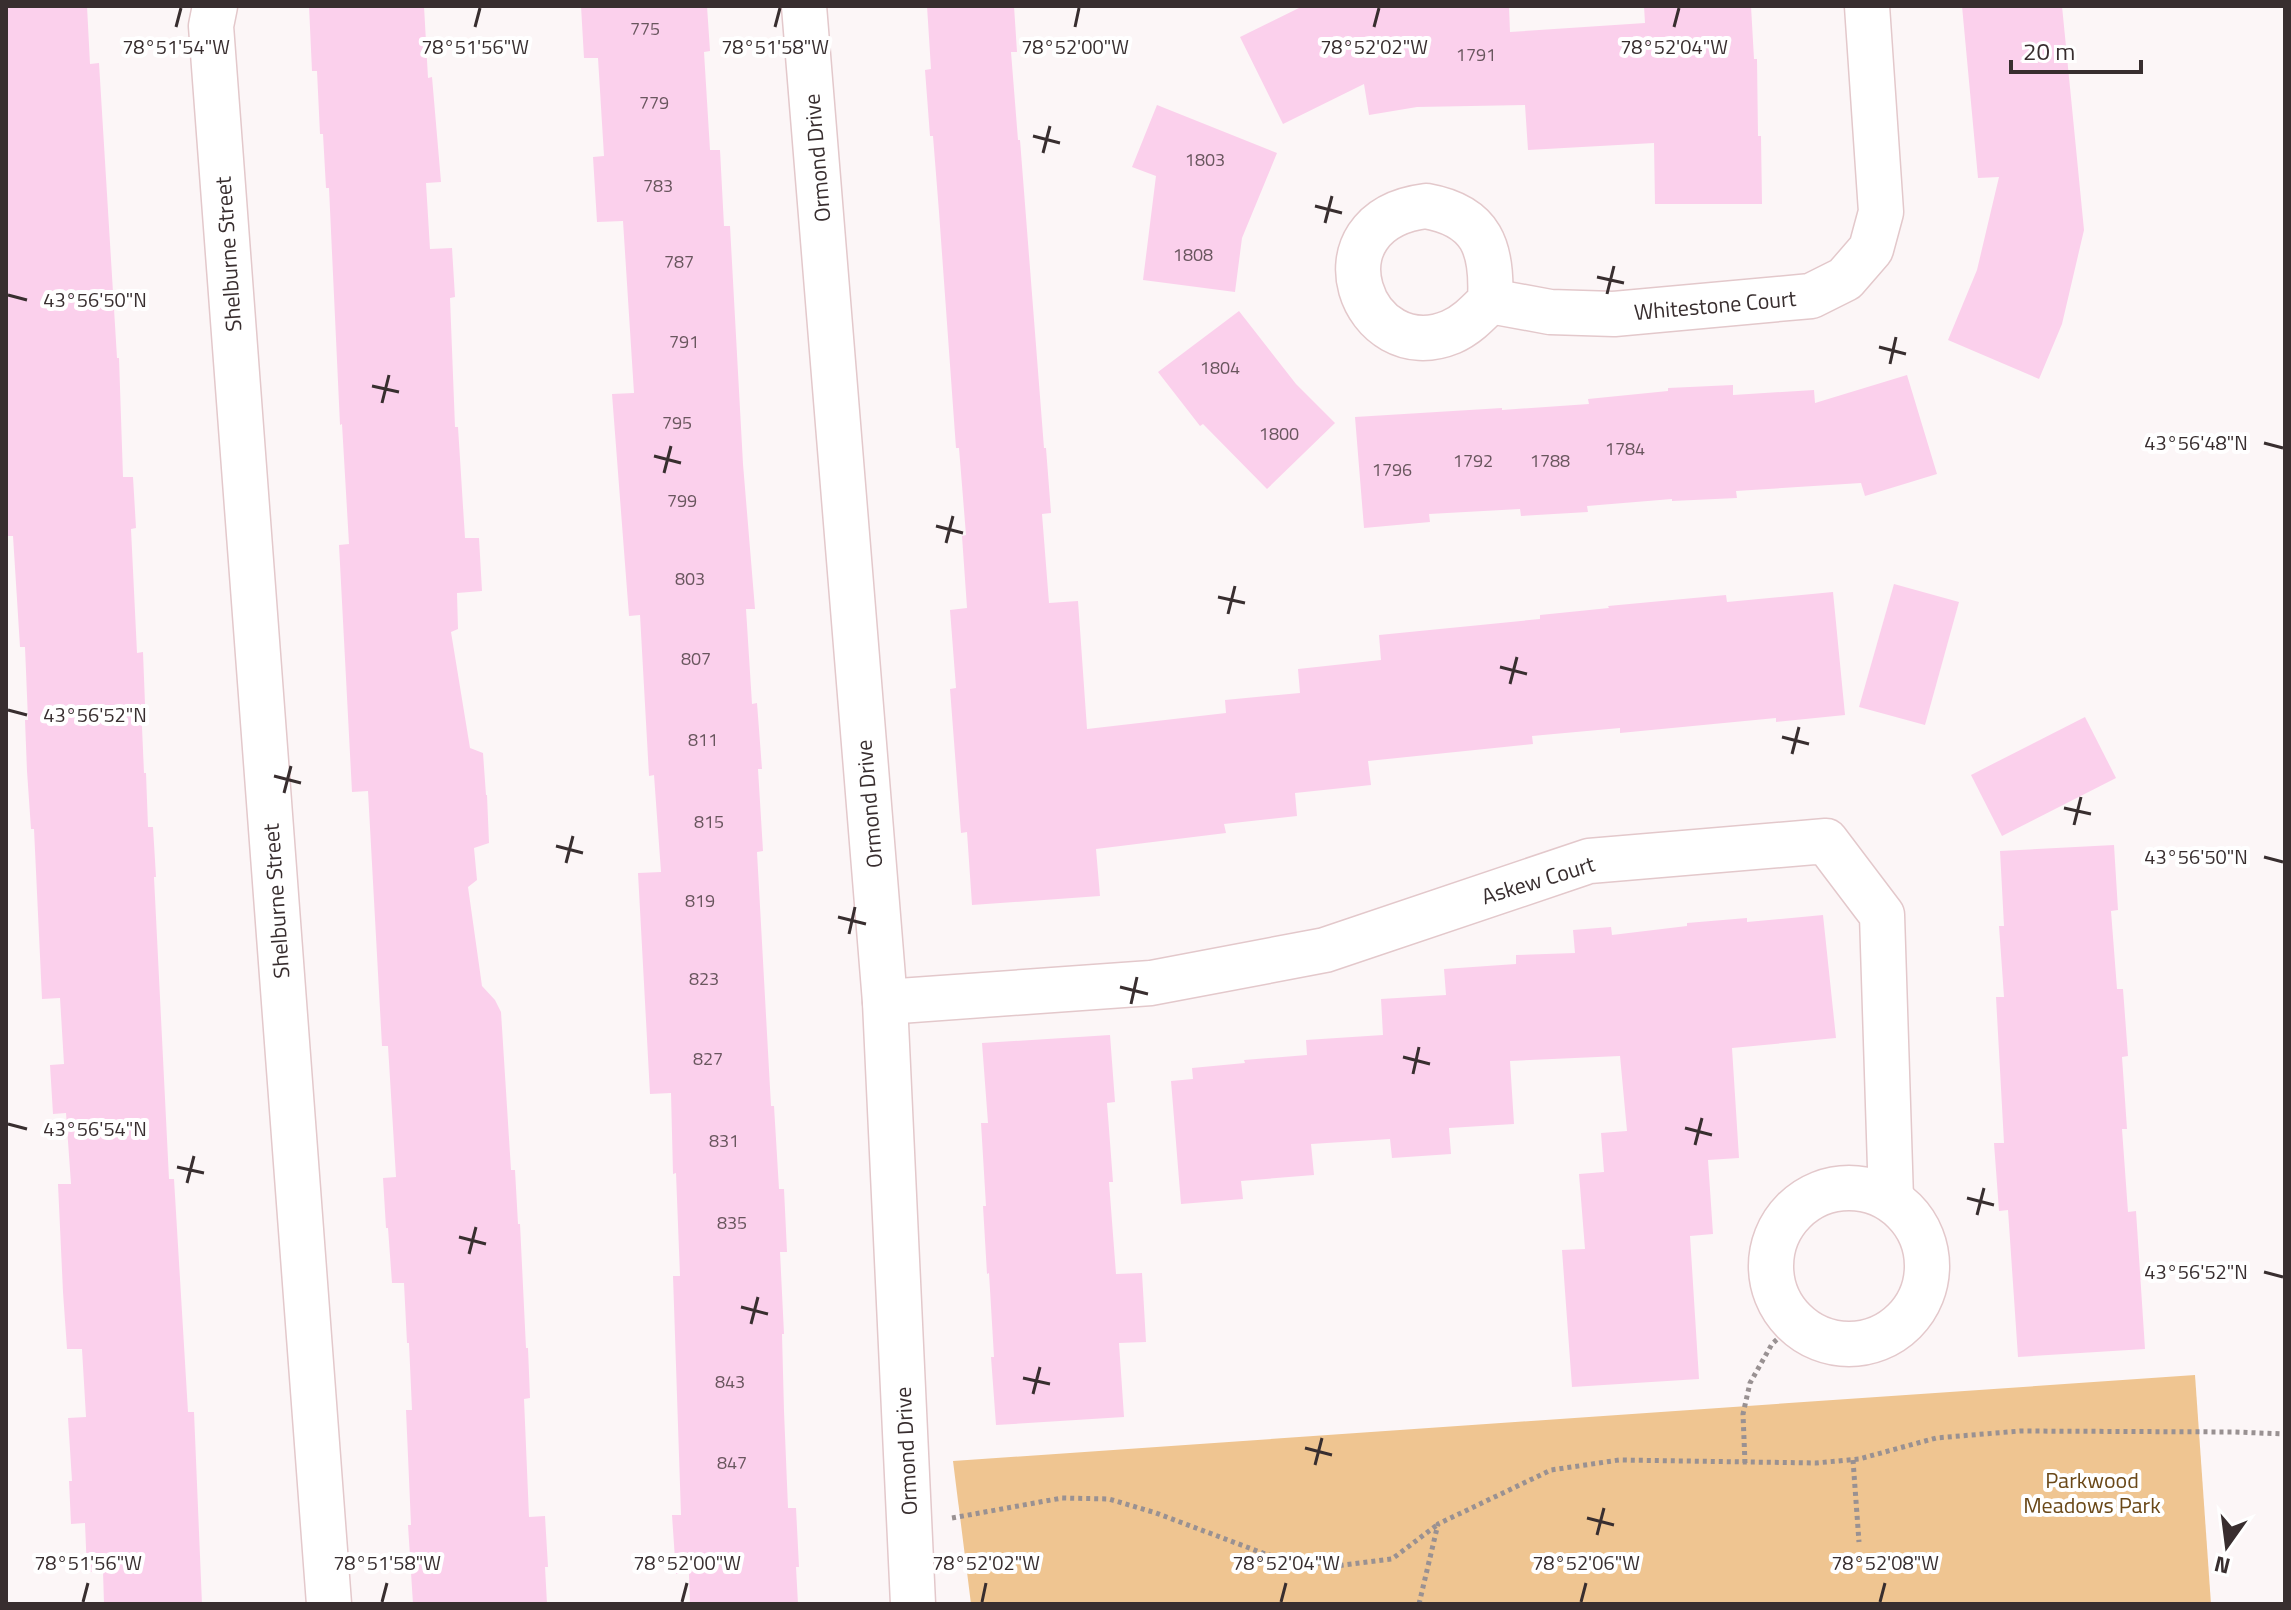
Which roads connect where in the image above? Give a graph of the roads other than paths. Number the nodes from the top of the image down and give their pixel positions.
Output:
1 (215, 6) edge
2 (804, 6) edge
3 (1867, 6) edge
4 (1490, 301) dead end
5 (885, 1002) junction
6 (1891, 1199) junction
7 (329, 1604) edge
8 (913, 1604) edge

1 - 7 street, Shelburne Street
2 - 5 street, Ormond Drive
3 - 4 street, Whitestone Court
5 - 6 street, Askew Court
5 - 8 street, Ormond Drive
6 - 6 street

